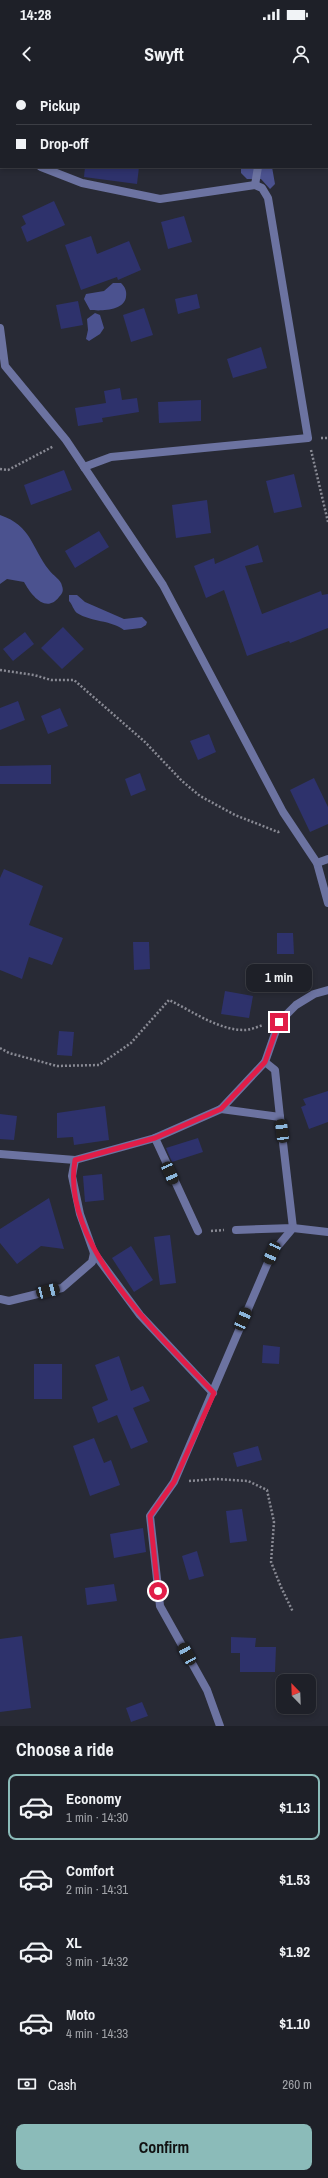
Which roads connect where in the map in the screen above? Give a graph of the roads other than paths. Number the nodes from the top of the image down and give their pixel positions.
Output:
1 (44, 168) edge
2 (258, 168) edge
3 (255, 185) junction
4 (0, 328) edge
5 (2, 365) edge
6 (84, 467) junction
7 (328, 859) edge
8 (316, 863) junction
9 (328, 902) edge
10 (328, 990) edge
11 (265, 1062) junction
12 (221, 1109) junction
13 (280, 1117) junction
14 (155, 1138) junction
15 (0, 1154) edge
16 (75, 1160) junction
17 (293, 1228) junction
18 (236, 1230) road end
19 (198, 1231) road end
20 (328, 1232) edge
21 (94, 1253) junction
22 (0, 1299) edge
23 (214, 1393) junction
24 (220, 1726) edge

1 - 3 street
2 - 3 street
3 - 6 street
4 - 5 street
5 - 6 street
6 - 8 street
7 - 8 street
8 - 9 street
10 - 11 street
11 - 12 street
11 - 13 street
12 - 13 street
12 - 14 street
13 - 17 street
14 - 16 street
14 - 19 street
15 - 16 street
16 - 21 street
17 - 18 street
17 - 20 street
17 - 23 street
21 - 22 street
21 - 23 street
23 - 24 street

